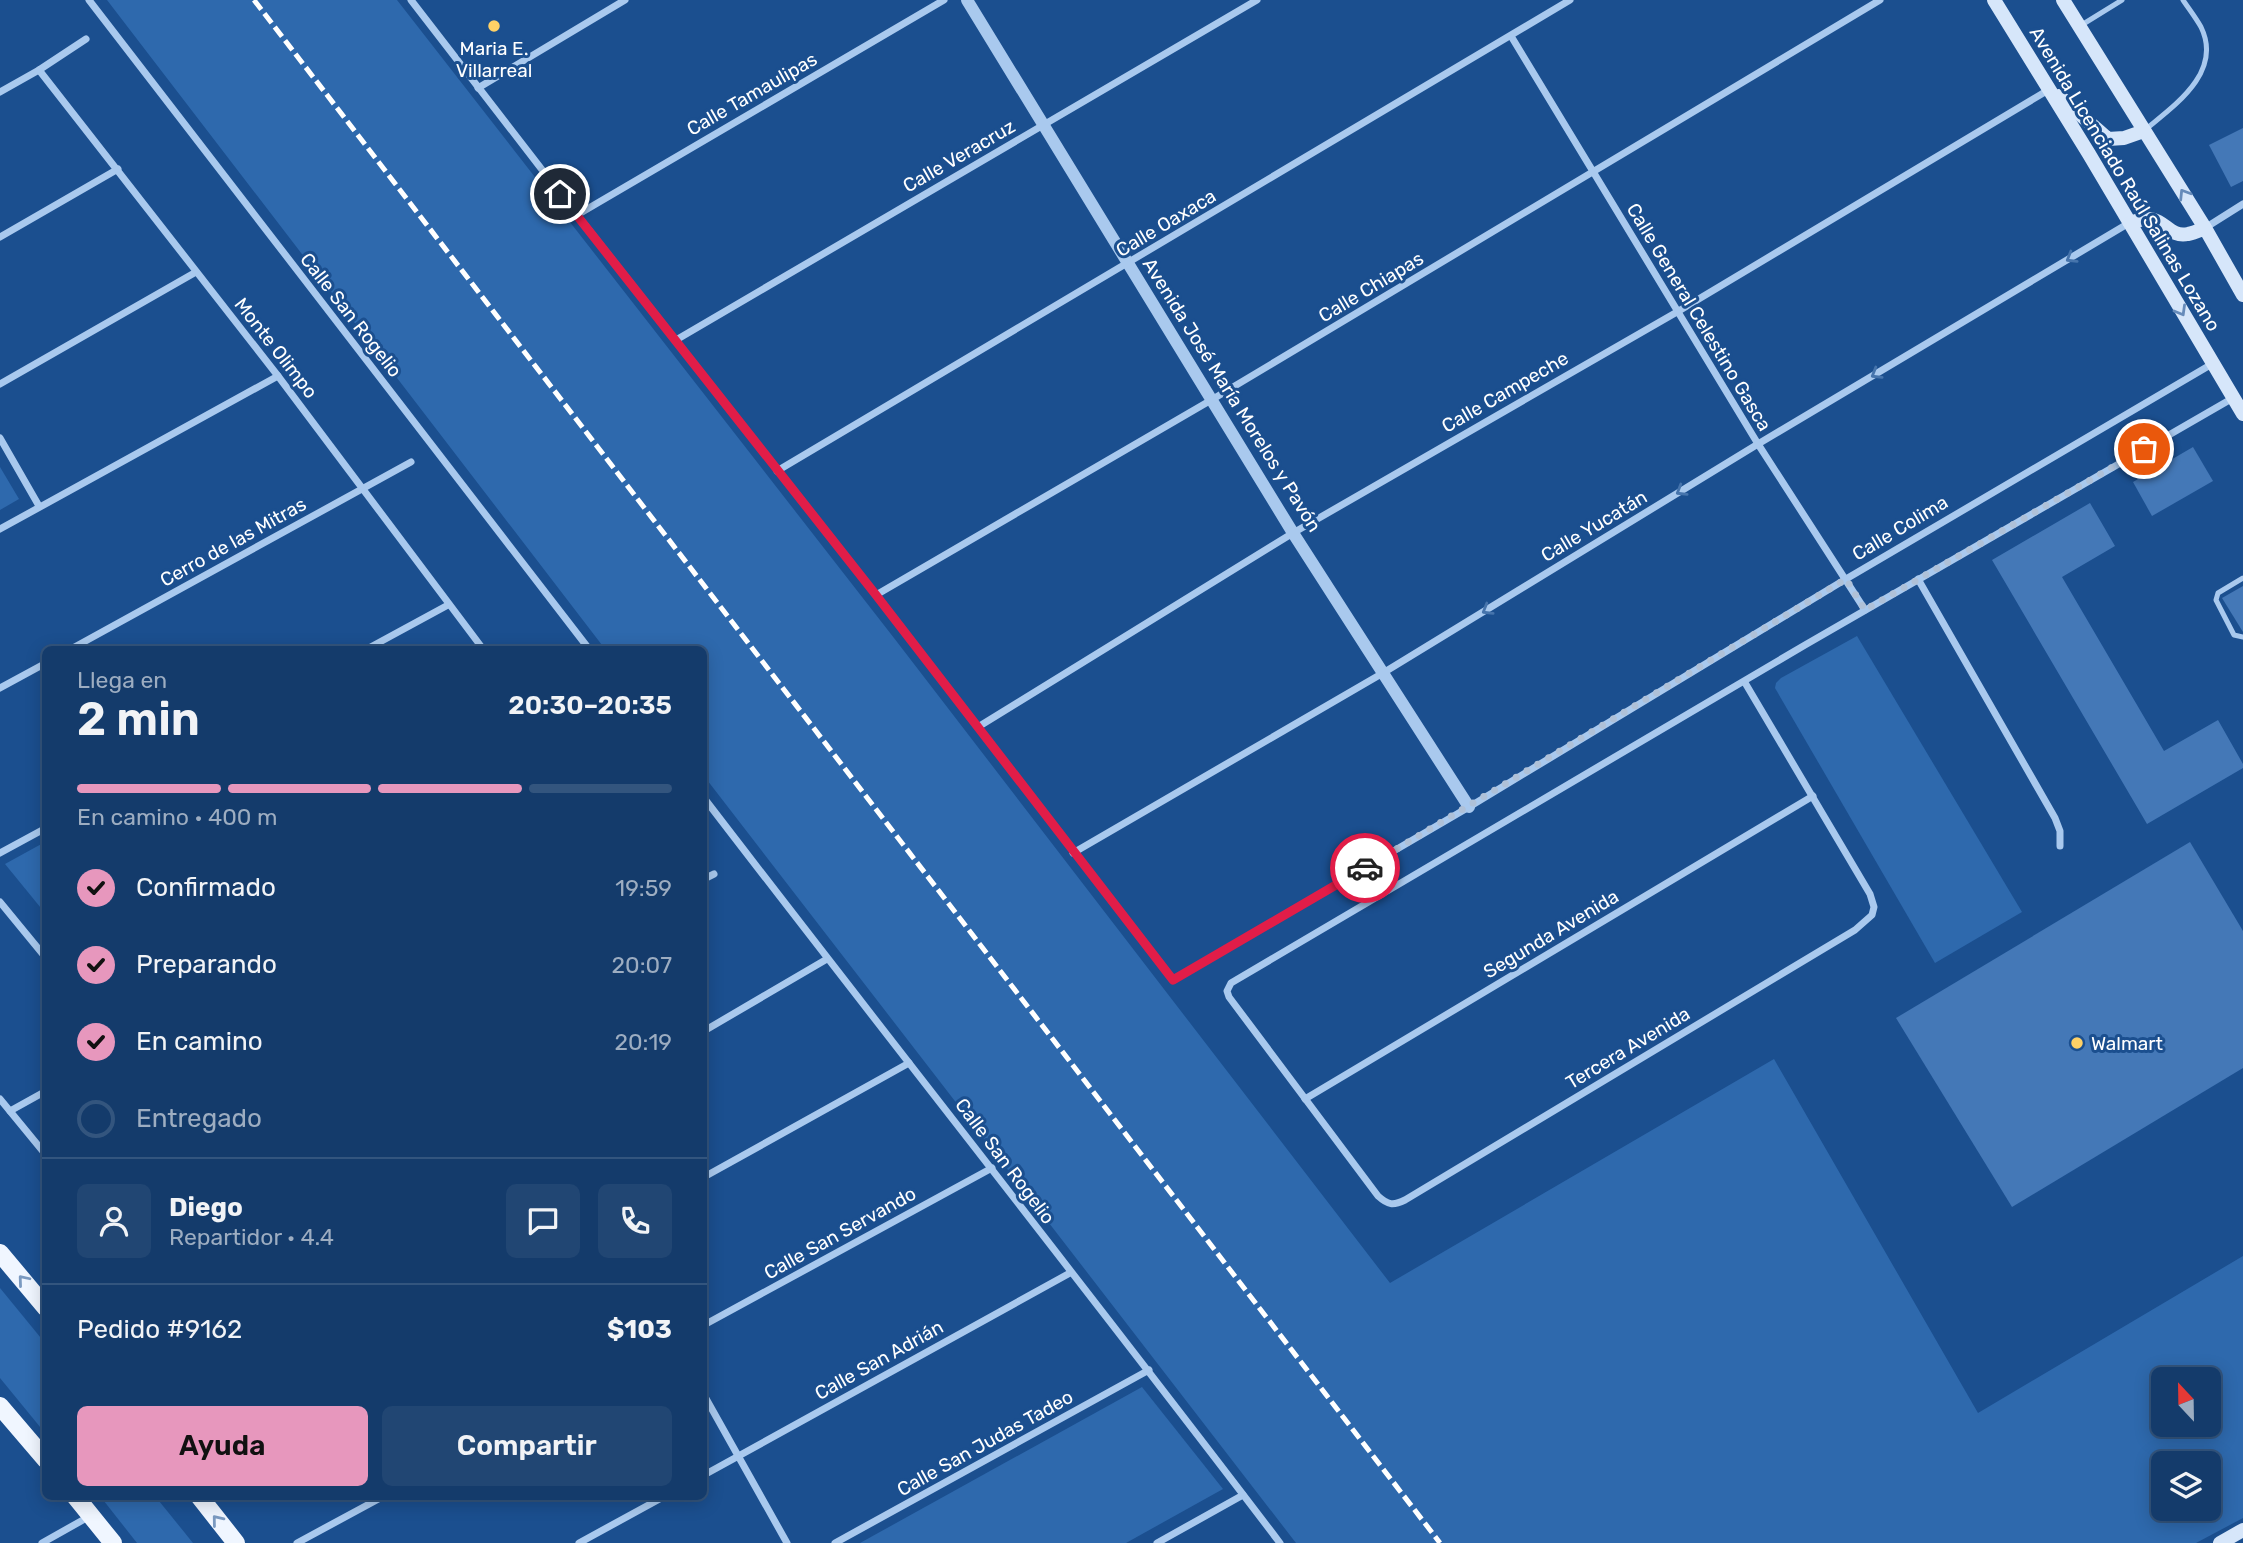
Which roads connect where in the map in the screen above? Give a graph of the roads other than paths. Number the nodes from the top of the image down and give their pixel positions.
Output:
1 (89, 0) edge
2 (411, 0) edge
3 (625, 0) edge
4 (944, 0) edge
5 (967, 0) edge
6 (1256, 0) edge
7 (1570, 0) edge
8 (1880, 0) edge
9 (1994, 0) edge
10 (2063, 0) edge
11 (2122, 0) edge
12 (2183, 0) edge
13 (2079, 26) junction
14 (1511, 36) junction
15 (86, 38) dead end
16 (39, 70) junction
17 (478, 88) junction
18 (2050, 89) junction
19 (0, 92) edge
20 (1042, 125) junction
21 (2144, 131) junction
22 (118, 169) junction
23 (1593, 173) junction
24 (2243, 204) edge
25 (576, 215) junction
26 (2130, 223) junction
27 (2205, 228) junction
28 (0, 237) edge
29 (1128, 264) junction
30 (196, 272) junction
31 (2243, 295) edge
32 (1676, 312) junction
33 (677, 340) junction
34 (2212, 364) junction
35 (278, 376) junction
36 (0, 384) edge
37 (2233, 398) junction
38 (1213, 399) junction
39 (2243, 414) edge
40 (0, 438) edge
41 (1758, 444) junction
42 (411, 462) dead end
43 (777, 471) junction
44 (363, 489) junction
45 (39, 506) junction
46 (0, 529) edge
47 (1293, 533) junction
48 (2243, 578) edge
49 (1846, 579) junction
50 (1918, 579) junction
51 (876, 595) junction
52 (449, 606) junction
53 (1865, 610) junction
54 (2243, 637) edge
55 (76, 646) edge
56 (373, 646) edge
57 (481, 646) edge
58 (587, 646) edge
59 (42, 665) edge
60 (1383, 673) junction
61 (1744, 681) junction
62 (0, 688) edge
63 (978, 726) junction
64 (1813, 796) junction
65 (707, 802) edge
66 (1469, 807) junction
67 (42, 830) edge
68 (2060, 846) dead end
69 (0, 853) edge
70 (1073, 853) junction
71 (714, 874) dead end
72 (707, 878) edge
73 (0, 902) edge
74 (42, 953) edge
75 (827, 959) junction
76 (707, 1029) edge
77 (909, 1063) junction
78 (42, 1093) edge
79 (0, 1099) edge
80 (1305, 1099) junction
81 (10, 1111) junction
82 (42, 1150) edge
83 (992, 1168) junction
84 (707, 1175) edge
85 (0, 1253) edge
86 (1070, 1273) junction
87 (42, 1303) edge
88 (707, 1323) edge
89 (1149, 1370) junction
90 (707, 1401) edge
91 (2, 1412) edge
92 (42, 1455) edge
93 (737, 1456) junction
94 (707, 1473) edge
95 (1243, 1495) junction
96 (78, 1500) edge
97 (202, 1500) edge
98 (377, 1500) edge
99 (658, 1500) edge
100 (91, 1515) junction
101 (2243, 1530) edge
102 (42, 1543) edge
103 (113, 1543) edge
104 (236, 1543) edge
105 (297, 1543) edge
106 (579, 1543) edge
107 (787, 1543) edge
108 (835, 1543) edge
109 (1157, 1543) edge
110 (1280, 1543) edge
111 (2220, 1543) edge

1 - 58 street, Calle San Rogelio
2 - 17 street
3 - 17 street
4 - 25 street, Calle Tamaulipas
5 - 20 street, Avenida José María Morelos y Pavón
6 - 20 street, Calle Veracruz
7 - 14 street, Calle Oaxaca
8 - 23 street, Calle Chiapas
9 - 18 main road, Avenida Licenciado Raúl Salinas Lozano
10 - 13 main road, Avenida Licenciado Raúl Salinas Lozano
11 - 13 lane
12 - 21 lane
13 - 21 main road, Avenida Licenciado Raúl Salinas Lozano
14 - 23 street, Calle General Celestino Gasca
14 - 29 street, Calle Oaxaca
15 - 16 street
16 - 19 street
16 - 22 street, Monte Olimpo
17 - 25 street
18 - 21 main road
18 - 26 main road, Avenida Licenciado Raúl Salinas Lozano
18 - 32 street, Calle Campeche
20 - 29 street, Avenida José María Morelos y Pavón
20 - 33 street, Calle Veracruz
27 -> 21 main road, Avenida Licenciado Raúl Salinas Lozano
22 - 28 street
22 - 30 street, Monte Olimpo
23 - 32 street, Calle General Celestino Gasca
23 - 38 street, Calle Chiapas
24 - 27 street
25 - 33 street
26 - 27 main road
26 -> 34 main road, Avenida Licenciado Raúl Salinas Lozano
26 -> 41 street, Calle Yucatán
27 - 31 main road, Avenida Licenciado Raúl Salinas Lozano
29 - 38 street, Avenida José María Morelos y Pavón
29 - 43 street, Calle Oaxaca
30 - 35 street, Monte Olimpo
30 - 36 street
32 - 41 street, Calle General Celestino Gasca
32 - 47 street, Calle Campeche
33 - 43 street
34 - 37 main road, Avenida Licenciado Raúl Salinas Lozano
34 - 49 street, Calle Colima
35 - 44 street, Monte Olimpo
35 - 45 street
37 - 39 main road, Avenida Licenciado Raúl Salinas Lozano
37 - 50 street
38 - 47 street, Avenida José María Morelos y Pavón
38 - 51 street, Calle Chiapas
40 - 45 street
41 - 49 street, Calle General Celestino Gasca
41 -> 60 street, Calle Yucatán
42 - 44 street, Cerro de las Mitras
43 - 51 street
44 - 52 street, Monte Olimpo
44 - 55 street, Cerro de las Mitras
45 - 46 street
47 - 60 street, Avenida José María Morelos y Pavón
47 - 63 street, Calle Campeche
48 - 54 lane
49 - 53 street, Calle General Celestino Gasca
49 - 66 street, Calle Colima
50 - 53 street
50 - 68 street
51 - 63 street
52 - 56 street
52 - 57 street, Monte Olimpo
53 - 61 street
59 - 62 street
60 - 66 street, Avenida José María Morelos y Pavón
60 - 70 street, Calle Yucatán
61 - 64 street
61 - 80 street
63 - 70 street
64 - 80 street, Segunda Avenida
64 - 80 street, Tercera Avenida
65 - 75 street, Calle San Rogelio
66 - 70 street, Calle Colima
67 - 69 street
71 - 72 street
73 - 74 street
75 - 76 street
75 - 77 street, Calle San Rogelio
77 - 83 street, Calle San Rogelio
77 - 84 street
78 - 81 street
79 - 81 street
81 - 82 street
83 - 86 street, Calle San Rogelio
83 - 88 street, Calle San Servando
87 -> 85 main road
86 - 89 street, Calle San Rogelio
86 - 93 street, Calle San Adrián
89 - 95 street, Calle San Rogelio
89 - 108 street, Calle San Judas Tadeo
90 - 93 street
91 - 92 main road
93 - 94 street, Calle San Adrián
93 - 107 street
95 - 109 street
95 - 110 street, Calle San Rogelio
96 - 100 main road
104 -> 97 main road
98 - 105 street
99 - 106 street
100 - 102 street
100 - 103 main road
101 - 111 main road

